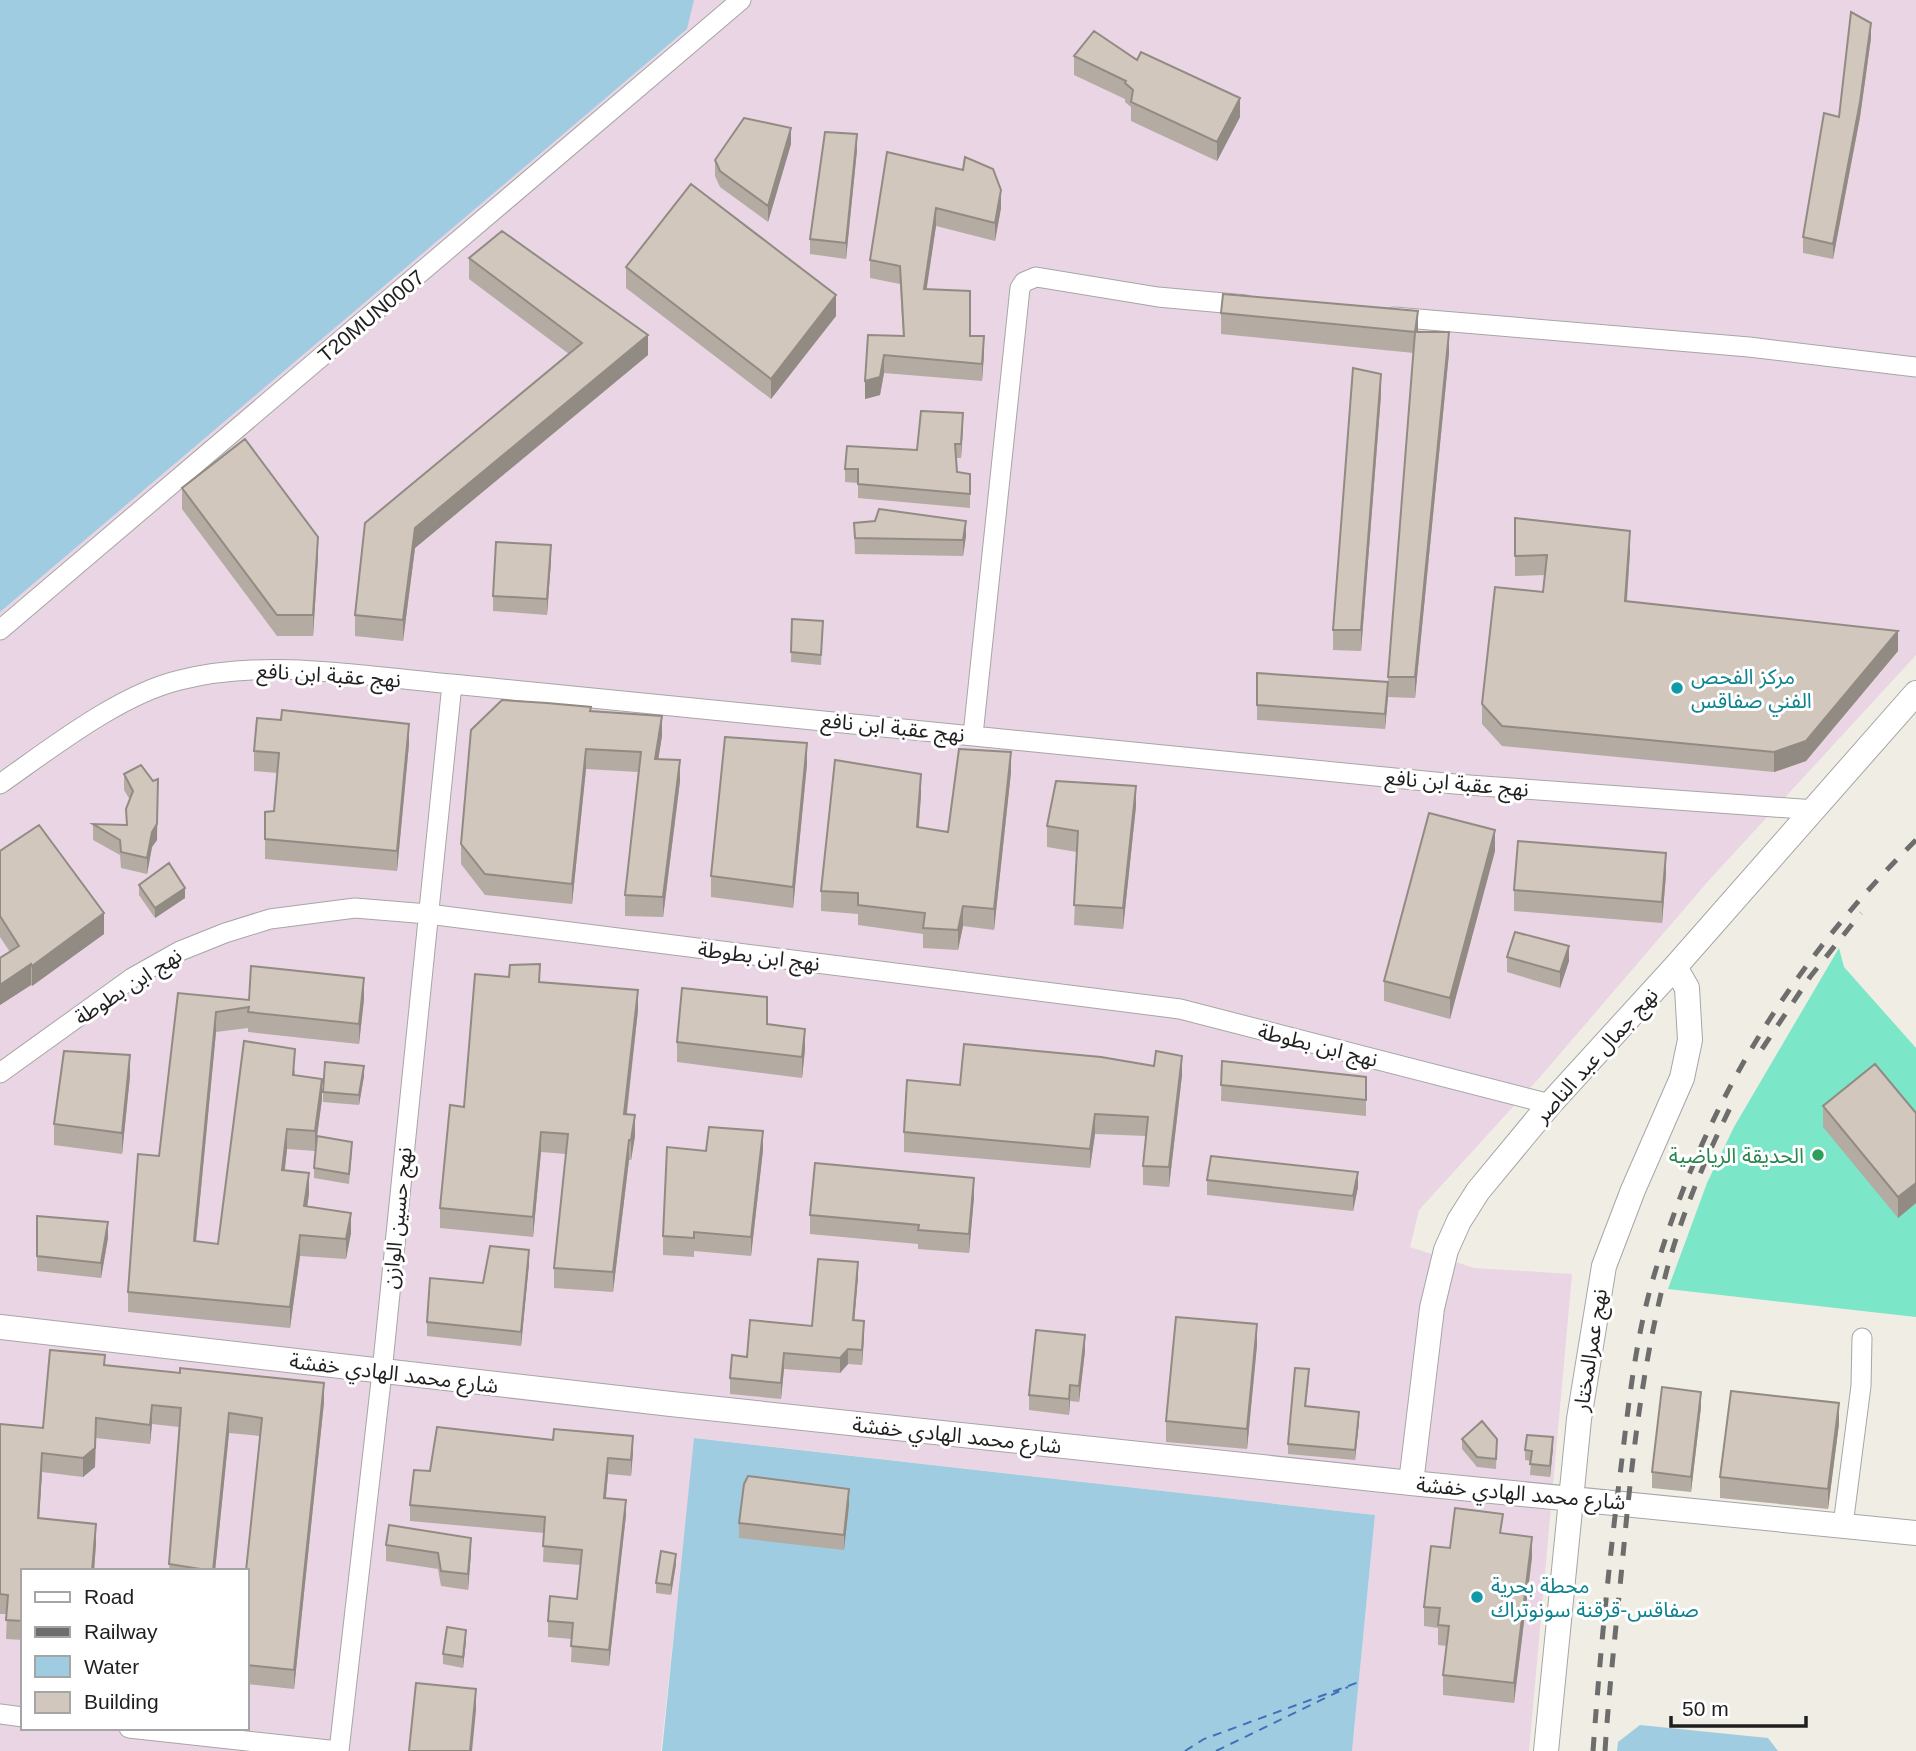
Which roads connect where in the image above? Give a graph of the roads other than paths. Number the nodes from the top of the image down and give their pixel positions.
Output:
1 (741, 0) edge
2 (1268, 306) edge
3 (1379, 316) edge
4 (1916, 367) edge
5 (0, 630) edge
6 (452, 684) junction
7 (1916, 692) edge
8 (972, 735) junction
9 (0, 784) edge
10 (1815, 810) junction
11 (428, 914) junction
12 (1675, 967) junction
13 (0, 1073) edge
14 (1550, 1104) junction
15 (0, 1327) edge
16 (1862, 1338) dead end
17 (382, 1372) junction
18 (1411, 1483) junction
19 (1572, 1498) junction
20 (1843, 1525) junction
21 (1916, 1533) edge
22 (0, 1714) edge
23 (21, 1717) edge
24 (147, 1730) edge
25 (339, 1751) edge
26 (1546, 1751) edge

1 - 5 street, T20MUN0007
2 - 8 street
3 - 4 street
6 - 8 street, نهج عقبة ابن نافع
6 - 9 street, نهج عقبة ابن نافع
6 - 11 street, نهج حسين الوازن
7 - 10 street, نهج جمال عبد الناصر
8 - 10 street, نهج عقبة ابن نافع
10 - 12 street, نهج جمال عبد الناصر
11 - 13 street, نهج ابن بطوطة
11 - 14 street, نهج ابن بطوطة
11 - 17 street, نهج حسين الوازن
12 - 14 street, نهج جمال عبد الناصر
12 - 19 street, نهج عمرالمختار
14 - 18 street, نهج جمال عبد الناصر
15 - 17 street, شارع محمد الهادي خفشة
16 - 20 street
17 - 18 street, شارع محمد الهادي خفشة
17 - 25 street, نهج حسين الوازن
18 - 19 street, شارع محمد الهادي خفشة
19 - 20 street, شارع محمد الهادي خفشة
19 - 26 street, نهج عمرالمختار
20 - 21 street, شارع محمد الهادي خفشة
22 - 23 street
24 - 25 street

